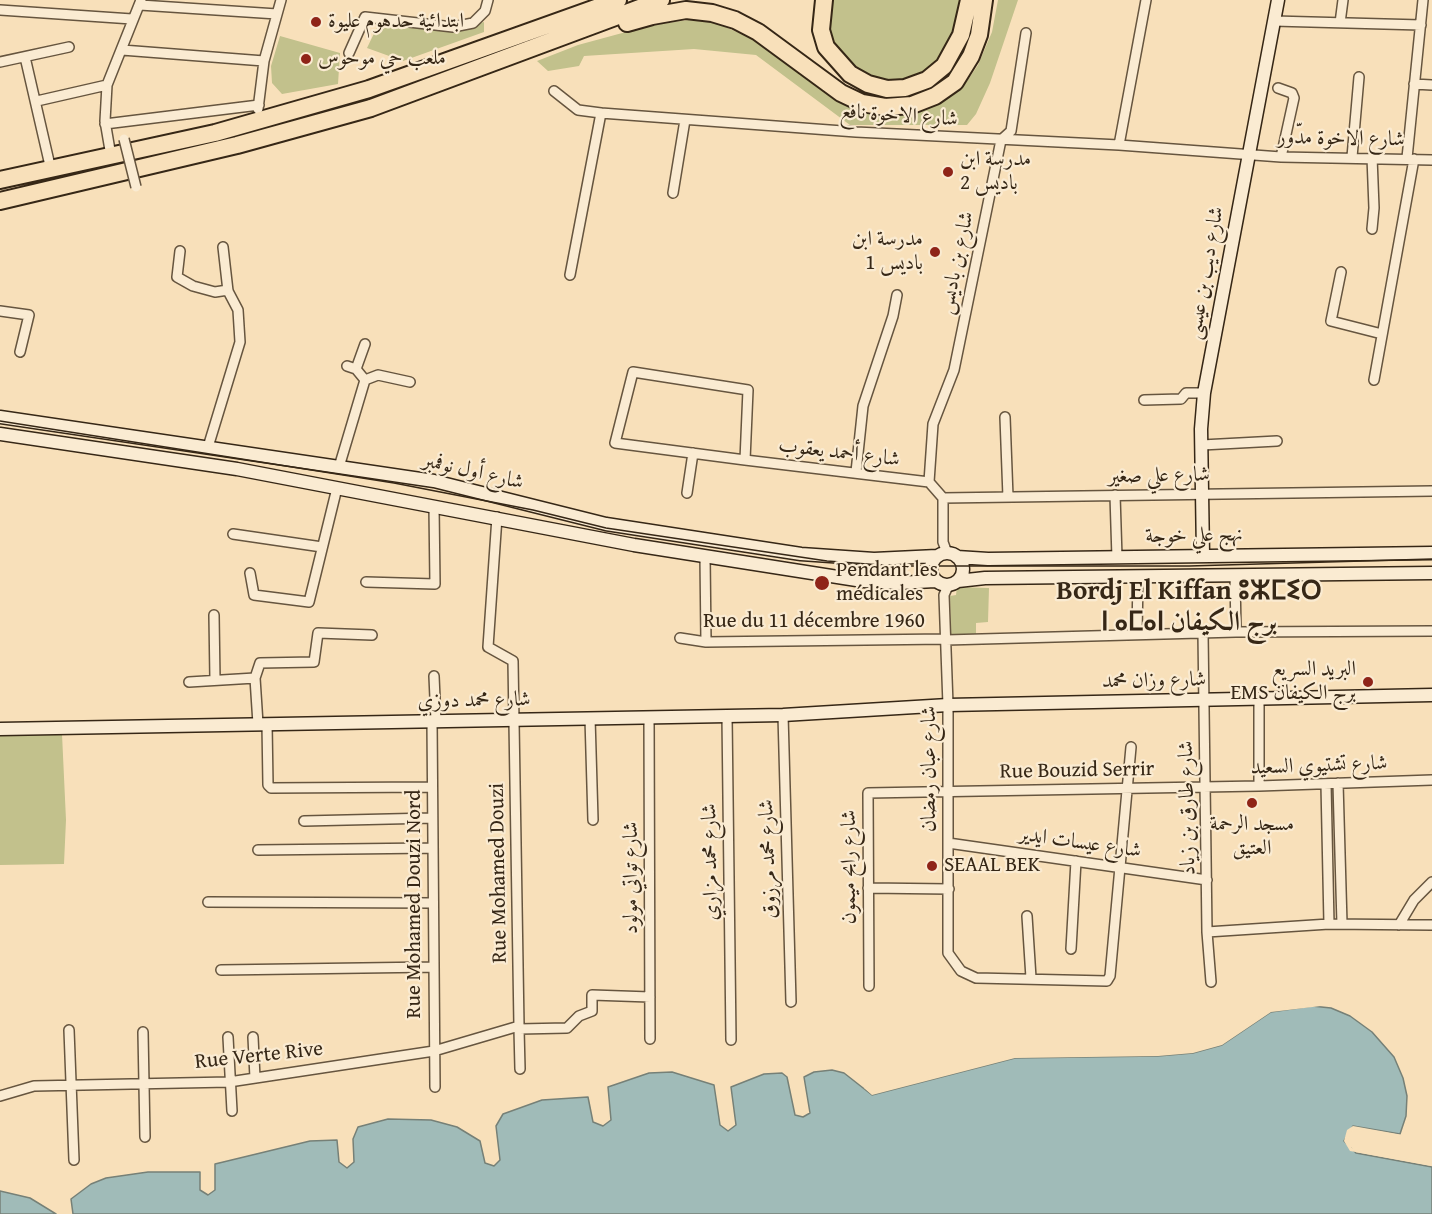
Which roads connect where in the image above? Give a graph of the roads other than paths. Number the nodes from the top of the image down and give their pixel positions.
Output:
1 (281, 0) edge
2 (488, 0) edge
3 (618, 0) edge
4 (661, 0) edge
5 (824, 0) edge
6 (969, 0) edge
7 (984, 0) edge
8 (1146, 0) edge
9 (1278, 0) edge
10 (1343, 0) edge
11 (1423, 0) edge
12 (140, 3) edge
13 (0, 10) edge
14 (276, 14) junction
15 (132, 19) junction
16 (1274, 21) junction
17 (1340, 23) junction
18 (1421, 25) junction
19 (1026, 33) dead end
20 (546, 45) junction
21 (69, 47) dead end
22 (122, 50) junction
23 (350, 53) dead end
24 (26, 57) junction
25 (264, 61) junction
26 (0, 62) edge
27 (1359, 77) dead end
28 (1414, 84) junction
29 (107, 85) junction
30 (1432, 85) edge
31 (1278, 88) dead end
32 (555, 91) dead end
33 (37, 100) junction
34 (258, 113) junction
35 (601, 113) junction
36 (685, 120) junction
37 (105, 124) junction
38 (124, 140) dead end
39 (1001, 140) junction
40 (1119, 145) junction
41 (1249, 155) junction
42 (111, 156) junction
43 (1281, 157) junction
44 (1352, 157) junction
45 (1372, 157) junction
46 (1410, 159) junction
47 (1432, 160) edge
48 (51, 170) junction
49 (0, 180) edge
50 (136, 187) dead end
51 (673, 193) dead end
52 (1, 204) edge
53 (1372, 229) dead end
54 (223, 247) dead end
55 (180, 251) dead end
56 (1341, 272) dead end
57 (570, 275) dead end
58 (228, 290) junction
59 (897, 295) dead end
60 (0, 311) edge
61 (1383, 334) junction
62 (365, 344) dead end
63 (20, 352) dead end
64 (365, 380) junction
65 (1374, 380) dead end
66 (410, 382) dead end
67 (1204, 393) junction
68 (1144, 400) dead end
69 (0, 417) edge
70 (1005, 417) dead end
71 (0, 434) edge
72 (1277, 441) dead end
73 (1202, 445) junction
74 (208, 447) junction
75 (693, 453) junction
76 (745, 460) junction
77 (339, 467) junction
78 (856, 472) junction
79 (929, 482) junction
80 (337, 488) junction
81 (1432, 491) edge
82 (687, 493) dead end
83 (1203, 494) junction
84 (1115, 495) junction
85 (1008, 497) junction
86 (943, 498) junction
87 (434, 507) junction
88 (497, 518) junction
89 (233, 534) dead end
90 (322, 547) junction
91 (1432, 553) edge
92 (947, 555) junction
93 (1203, 555) junction
94 (705, 556) junction
95 (1117, 558) junction
96 (250, 573) dead end
97 (1432, 573) edge
98 (1235, 575) junction
99 (1138, 577) junction
100 (935, 581) junction
101 (366, 582) dead end
102 (953, 584) junction
103 (214, 615) dead end
104 (1432, 631) edge
105 (1236, 632) junction
106 (1203, 633) junction
107 (1137, 634) junction
108 (372, 635) dead end
109 (681, 638) dead end
110 (946, 640) junction
111 (706, 642) junction
112 (434, 676) dead end
113 (255, 678) junction
114 (215, 680) junction
115 (189, 682) dead end
116 (1432, 695) edge
117 (1259, 698) junction
118 (1204, 699) junction
119 (948, 705) junction
120 (783, 715) junction
121 (727, 716) junction
122 (649, 717) junction
123 (590, 718) junction
124 (515, 720) junction
125 (434, 721) junction
126 (262, 724) junction
127 (0, 729) edge
128 (1131, 747) dead end
129 (1432, 780) edge
130 (1338, 783) junction
131 (1326, 784) junction
132 (1259, 786) junction
133 (432, 787) junction
134 (1206, 787) junction
135 (1128, 788) junction
136 (948, 791) junction
137 (432, 818) junction
138 (593, 820) dead end
139 (304, 821) dead end
140 (948, 843) junction
141 (432, 848) junction
142 (258, 850) dead end
143 (1076, 861) junction
144 (1121, 867) junction
145 (1207, 880) junction
146 (1432, 882) edge
147 (868, 888) junction
148 (949, 889) junction
149 (208, 902) dead end
150 (433, 903) junction
151 (1028, 916) dead end
152 (1329, 924) junction
153 (1342, 924) junction
154 (1399, 925) junction
155 (1432, 925) edge
156 (1207, 932) junction
157 (1071, 949) dead end
158 (433, 967) junction
159 (221, 970) dead end
160 (1031, 978) junction
161 (1210, 982) dead end
162 (869, 986) dead end
163 (651, 997) junction
164 (791, 1002) dead end
165 (519, 1027) junction
166 (69, 1030) dead end
167 (144, 1032) dead end
168 (228, 1037) dead end
169 (253, 1037) dead end
170 (650, 1039) dead end
171 (731, 1040) dead end
172 (434, 1052) junction
173 (520, 1069) dead end
174 (255, 1078) junction
175 (145, 1082) junction
176 (229, 1082) junction
177 (70, 1086) junction
178 (435, 1087) dead end
179 (0, 1096) edge
180 (232, 1111) dead end
181 (145, 1137) dead end
182 (74, 1161) dead end

1 - 14 street
2 - 23 street
3 - 34 highway
4 - 20 highway
5 - 6 highway
7 - 20 highway
8 - 40 street
9 - 16 main road, شارع ديب بن عيسى
10 - 17 street
11 - 18 street
12 - 14 street
12 - 15 street
13 - 15 street
14 - 25 street
15 - 22 street
16 - 17 street
16 - 41 main road, شارع ديب بن عيسى
17 - 18 street
18 - 28 street
19 - 39 street, شارع بن باديس
20 - 52 highway
21 - 24 street
22 - 25 street
22 - 29 street
24 - 26 street
24 - 33 street
25 - 34 street
27 - 44 street
28 - 30 street
28 - 46 street
29 - 33 street
29 - 37 street
31 - 43 street
32 - 35 street, شارع الاخوة نافع
33 - 48 street
34 - 37 street
34 - 42 highway
35 - 36 street, شارع الاخوة نافع
35 - 57 street
36 - 39 street, شارع الاخوة نافع
36 - 51 street
37 - 42 street
38 - 50 street, bridge
39 - 40 street, شارع الاخوة نافع
39 - 79 street, شارع بن باديس
40 - 41 street, شارع الاخوة نافع
41 - 43 street, شارع الاخوة مدّور
41 - 67 main road, شارع ديب بن عيسى
42 - 48 highway
43 - 44 street, شارع الاخوة مدّور
44 - 45 street, شارع الاخوة مدّور
45 - 46 street, شارع الاخوة مدّور
45 - 53 street
46 - 47 street, شارع الاخوة مدّور
46 - 61 street
48 - 49 highway
54 - 58 street
55 - 58 street
56 - 61 street
58 - 74 street
59 - 78 street
60 - 63 street
61 - 65 street
62 - 64 street
64 - 66 street
64 - 77 street
67 - 68 street
67 - 73 main road, شارع ديب بن عيسى
69 - 74 main road, شارع أول نوفمبر
70 - 85 street
71 - 80 main road, شارع أول نوفمبر
72 - 73 street
73 - 83 main road, شارع ديب بن عيسى
74 - 77 main road, شارع أول نوفمبر
75 - 76 street, شارع أحمد يعقوب
75 - 76 street, شارع أحمد يعقوب
75 - 82 street
76 - 78 street, شارع أحمد يعقوب
77 - 92 main road, شارع أول نوفمبر
78 - 79 street, شارع أحمد يعقوب
79 - 86 street
80 - 87 main road, شارع أول نوفمبر
80 - 90 street
81 - 83 street, شارع علي صغير
83 - 84 street, شارع علي صغير
83 - 93 main road, شارع ديب بن عيسى
84 - 85 street, شارع علي صغير
84 - 95 street
85 - 86 street, شارع علي صغير
86 - 92 street
87 - 88 main road, شارع أول نوفمبر
87 - 101 street
88 - 94 main road, شارع أول نوفمبر
88 - 124 street, Rue Mohamed Douzi
89 - 90 street
90 - 96 street
91 - 93 main road, نهج علي خوجة
92 - 95 main road, نهج علي خوجة
92 - 100 main road
92 - 102 main road
93 - 95 main road, نهج علي خوجة
94 - 100 main road, شارع أول نوفمبر
94 - 111 street
97 - 98 main road, نهج علي خوجة
98 - 99 main road, نهج علي خوجة
98 - 105 street
99 - 102 main road, نهج علي خوجة
99 - 107 street
100 - 102 main road
102 - 110 street, شارع عبان رمضان
103 - 114 street
104 - 105 street, Rue du 11 décembre 1960
105 - 106 street, Rue du 11 décembre 1960
106 - 107 street, Rue du 11 décembre 1960
106 - 118 street, شارع طارق بن زياد
107 - 110 street, Rue du 11 décembre 1960
108 - 113 street
109 - 111 street, Rue du 11 décembre 1960
110 - 111 street, Rue du 11 décembre 1960
110 - 119 street, شارع عبان رمضان
112 - 125 street, Rue Mohamed Douzi Nord
113 - 114 street
113 - 126 street
114 - 115 street
116 - 117 main road, شارع وزان محمد
117 - 118 main road, شارع وزان محمد
117 - 132 street
118 - 119 main road, شارع وزان محمد
118 - 134 street, شارع طارق بن زياد
119 - 120 main road, شارع محمد دوزي
119 - 136 street, شارع عبان رمضان
120 - 121 main road, شارع محمد دوزي
120 - 164 street, شارع محمد مرزوق
121 - 122 main road, شارع محمد دوزي
121 - 171 street, شارع محمد مزاري
122 - 123 main road, شارع محمد دوزي
122 - 163 street, شارع تواتي مولود
123 - 124 main road, شارع محمد دوزي
123 - 138 street
124 - 125 main road, شارع محمد دوزي
124 - 165 street, Rue Mohamed Douzi
125 - 126 main road, شارع محمد دوزي
125 - 133 street, Rue Mohamed Douzi Nord
126 - 127 main road, شارع محمد دوزي
126 - 133 street
128 - 135 street
129 - 130 street, شارع تشتيوي السعيد
130 - 131 street, شارع تشتيوي السعيد
130 - 153 street
131 - 132 street, شارع تشتيوي السعيد
131 - 152 street
132 - 134 street, شارع تشتيوي السعيد
133 - 137 street, Rue Mohamed Douzi Nord
134 - 135 street, Rue Bouzid Serrir
134 - 145 street, شارع طارق بن زياد
135 - 136 street, Rue Bouzid Serrir
135 - 144 street
136 - 140 street, شارع عبان رمضان
136 - 147 street, شارع رابح ميمون
137 - 139 street
137 - 141 street, Rue Mohamed Douzi Nord
140 - 143 street, شارع عيسات ايدير
140 - 148 street, شارع عبان رمضان
141 - 142 street
141 - 150 street, Rue Mohamed Douzi Nord
143 - 144 street, شارع عيسات ايدير
143 - 157 street
144 - 145 street, شارع عيسات ايدير
144 - 160 street
145 - 156 street, شارع طارق بن زياد
146 - 154 street
147 - 148 street
147 - 162 street, شارع رابح ميمون
148 - 160 street, شارع عبان رمضان
149 - 150 street
150 - 158 street, Rue Mohamed Douzi Nord
151 - 160 street
152 - 153 street
152 - 156 street
153 - 154 street
154 - 155 street
156 - 161 street, شارع طارق بن زياد
158 - 159 street
158 - 172 street, Rue Mohamed Douzi Nord
163 - 165 street, Rue Verte Rive
163 - 170 street, شارع تواتي مولود
165 - 172 street, Rue Verte Rive
165 - 173 street, Rue Mohamed Douzi
166 - 177 street
167 - 175 street
168 - 176 street
169 - 174 street
172 - 174 street, Rue Verte Rive
172 - 178 street, Rue Mohamed Douzi Nord
174 - 176 street, Rue Verte Rive
175 - 176 street, Rue Verte Rive
175 - 177 street, Rue Verte Rive
175 - 181 street
176 - 180 street
177 - 179 street, Rue Verte Rive
177 - 182 street

